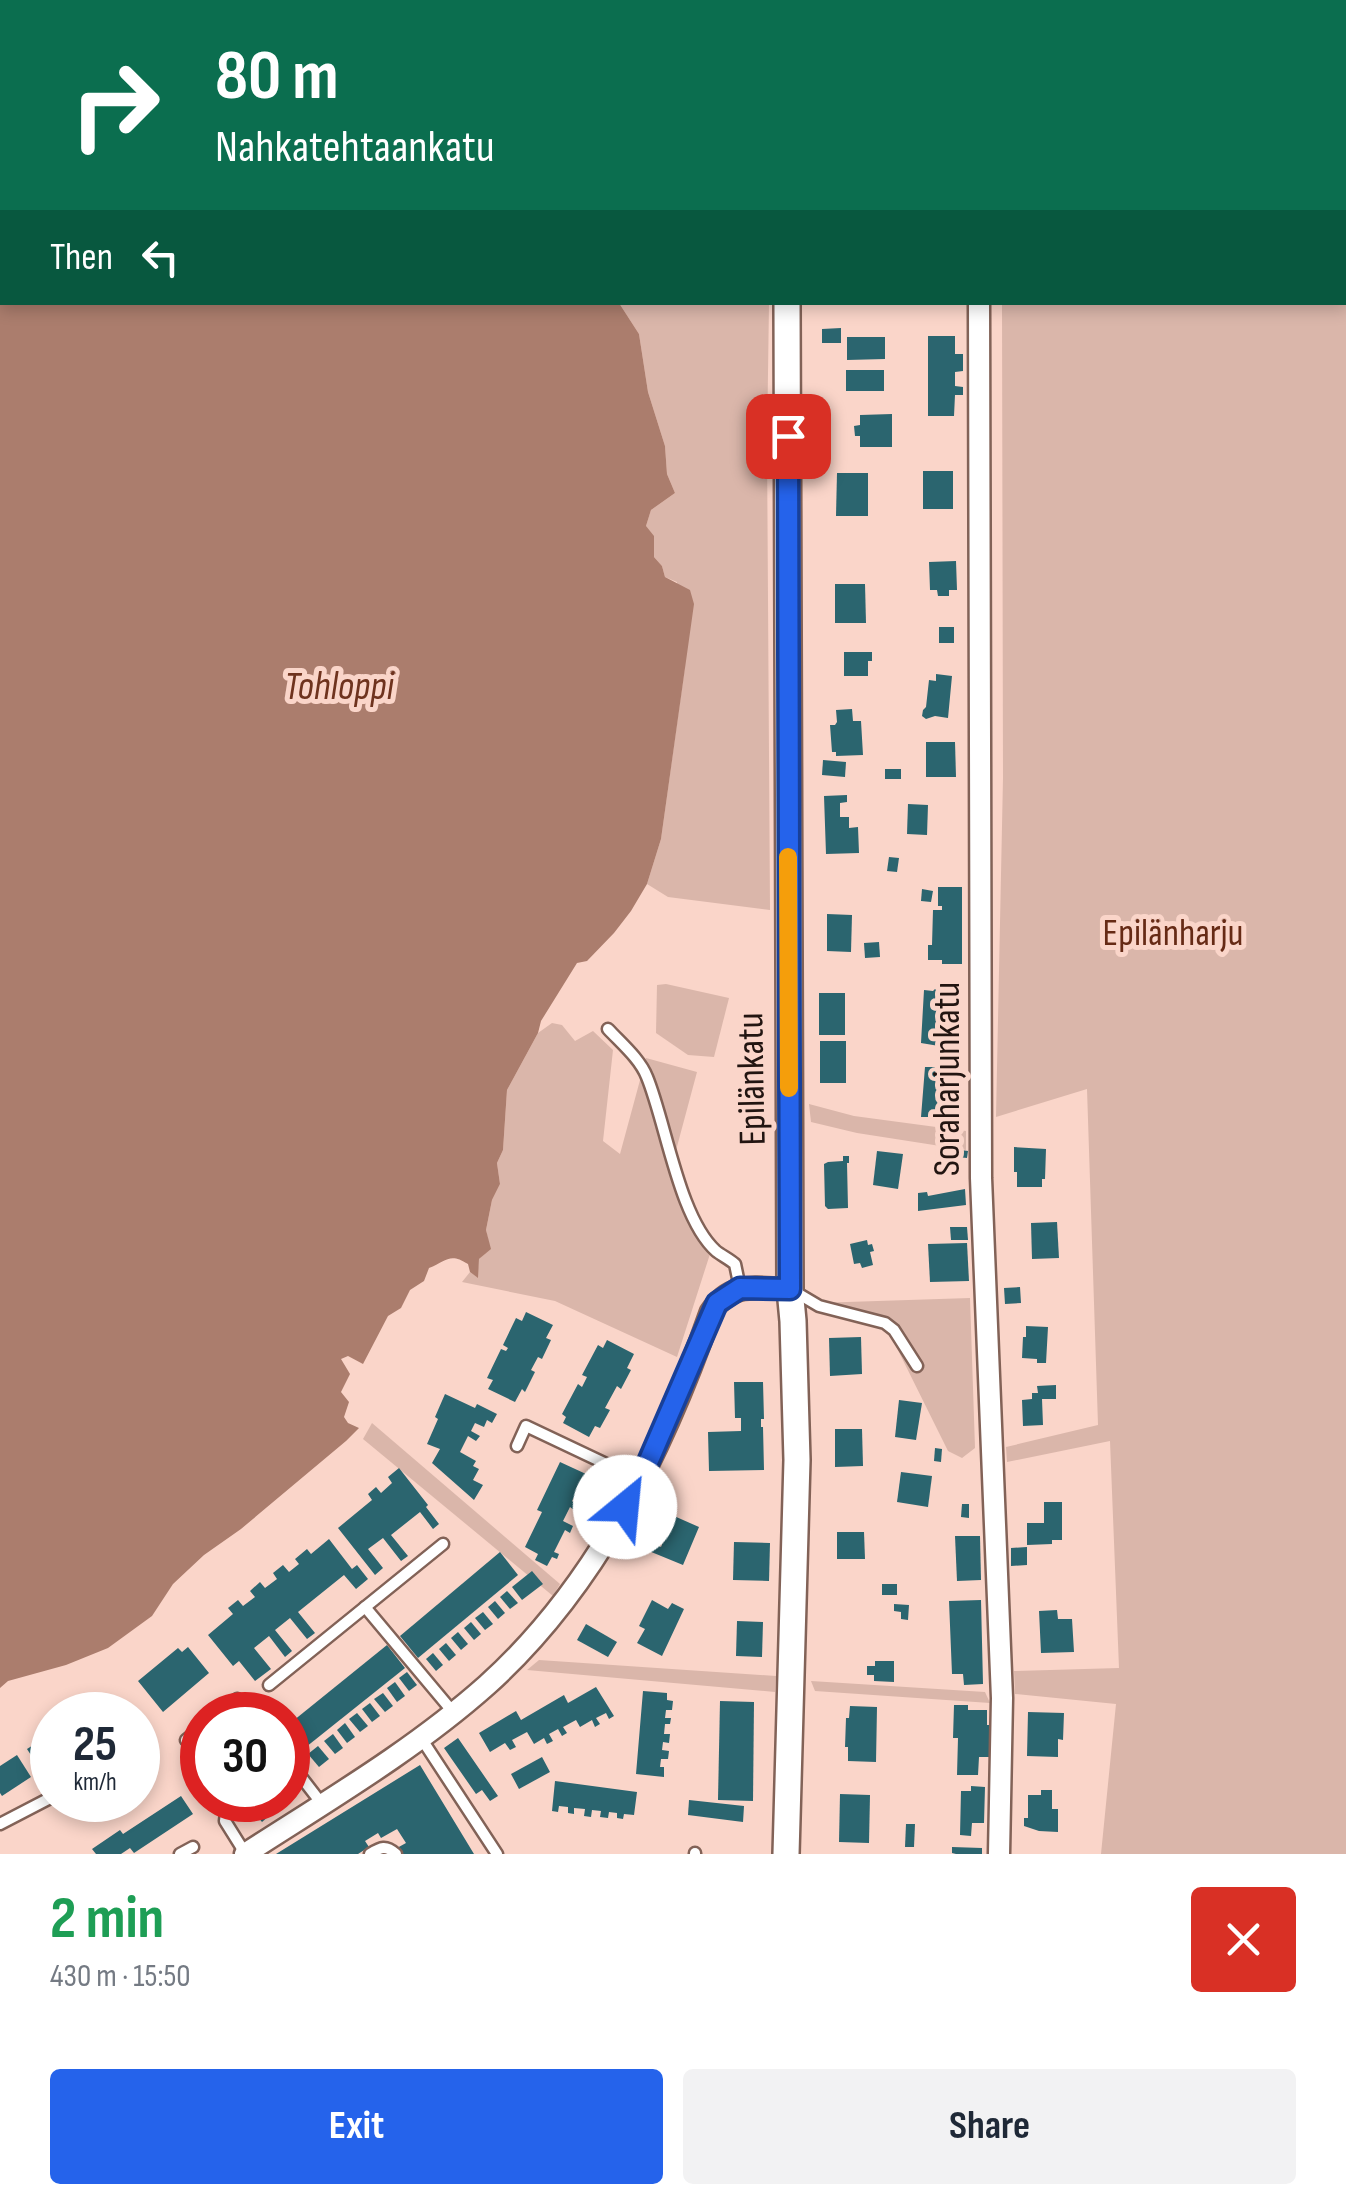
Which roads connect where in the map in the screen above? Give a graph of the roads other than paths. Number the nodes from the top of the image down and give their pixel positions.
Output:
1 (787, 305) edge
2 (978, 305) edge
3 (608, 1029) dead end
4 (740, 1288) junction
5 (790, 1289) junction
6 (917, 1366) dead end
7 (517, 1446) dead end
8 (640, 1481) junction
9 (443, 1544) dead end
10 (365, 1607) junction
11 (268, 1685) dead end
12 (453, 1712) junction
13 (421, 1737) junction
14 (310, 1788) edge
15 (322, 1804) junction
16 (30, 1808) edge
17 (226, 1822) edge
18 (0, 1824) edge
19 (193, 1847) dead end
20 (180, 1854) edge
21 (245, 1854) edge
22 (370, 1854) edge
23 (396, 1854) edge
24 (497, 1854) edge
25 (786, 1854) edge
26 (999, 1854) edge

1 - 5 street, Epilänkatu
2 - 26 street, Soraharjunkatu
3 - 4 lane
4 - 5 street
4 - 8 street
5 - 6 lane
5 - 25 street, Epilänkatu
7 - 8 lane
8 - 12 street
9 - 10 lane
10 - 11 lane
10 - 12 lane
12 - 13 street
13 - 15 street
13 - 24 lane
14 - 15 lane
15 - 21 street
16 - 18 lane
17 - 21 lane
19 - 20 lane
22 - 23 lane

